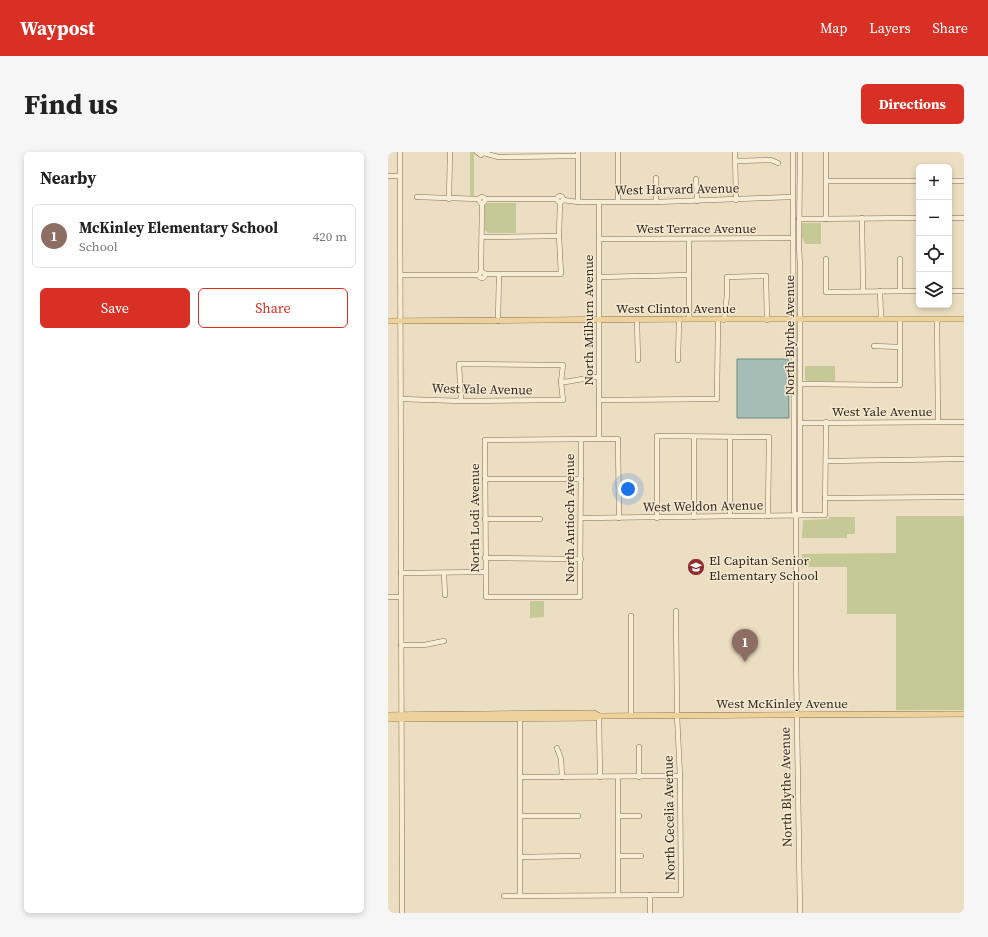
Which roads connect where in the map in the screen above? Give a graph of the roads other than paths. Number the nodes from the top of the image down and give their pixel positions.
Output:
1 (400, 152) edge
2 (450, 152) edge
3 (477, 152) edge
4 (618, 152) edge
5 (735, 152) edge
6 (793, 152) edge
7 (800, 152) edge
8 (826, 152) edge
9 (484, 153) edge
10 (578, 154) edge
11 (736, 161) junction
12 (778, 163) dead end
13 (388, 176) edge
14 (400, 176) junction
15 (656, 178) dead end
16 (696, 179) dead end
17 (827, 181) junction
18 (916, 181) edge
19 (952, 181) edge
20 (964, 181) edge
21 (417, 197) dead end
22 (792, 197) junction
23 (449, 199) junction
24 (482, 200) junction
25 (560, 200) junction
26 (736, 200) junction
27 (697, 201) junction
28 (578, 202) junction
29 (599, 202) junction
30 (618, 202) junction
31 (656, 202) junction
32 (862, 218) junction
33 (916, 218) edge
34 (952, 218) edge
35 (964, 218) edge
36 (799, 219) junction
37 (826, 219) junction
38 (560, 236) junction
39 (482, 237) junction
40 (792, 238) junction
41 (689, 239) junction
42 (599, 240) junction
43 (826, 259) dead end
44 (900, 259) dead end
45 (482, 274) junction
46 (499, 274) junction
47 (401, 275) junction
48 (689, 276) junction
49 (599, 277) junction
50 (863, 291) junction
51 (880, 291) junction
52 (900, 291) junction
53 (916, 291) edge
54 (952, 291) edge
55 (964, 291) edge
56 (689, 319) junction
57 (793, 319) junction
58 (800, 319) junction
59 (881, 319) junction
60 (900, 319) junction
61 (937, 319) junction
62 (598, 320) junction
63 (637, 320) junction
64 (679, 320) junction
65 (718, 320) junction
66 (724, 320) junction
67 (767, 320) junction
68 (964, 320) edge
69 (388, 321) edge
70 (401, 321) junction
71 (498, 321) junction
72 (874, 346) dead end
73 (900, 347) junction
74 (638, 360) dead end
75 (678, 360) dead end
76 (598, 377) junction
77 (561, 382) junction
78 (800, 384) junction
79 (401, 399) junction
80 (598, 400) junction
81 (461, 401) junction
82 (826, 422) junction
83 (938, 422) junction
84 (964, 422) edge
85 (800, 423) junction
86 (694, 437) junction
87 (730, 437) junction
88 (580, 439) junction
89 (599, 439) junction
90 (964, 459) edge
91 (826, 461) junction
92 (485, 479) junction
93 (581, 479) junction
94 (964, 497) edge
95 (825, 498) junction
96 (730, 516) junction
97 (768, 516) junction
98 (796, 516) junction
99 (694, 517) junction
100 (581, 518) junction
101 (619, 518) junction
102 (657, 518) junction
103 (486, 519) junction
104 (540, 519) dead end
105 (485, 558) junction
106 (581, 559) junction
107 (485, 572) junction
108 (401, 573) junction
109 (444, 573) junction
110 (445, 595) dead end
111 (388, 597) edge
112 (401, 597) junction
113 (486, 597) joint
114 (676, 611) dead end
115 (631, 616) dead end
116 (444, 641) dead end
117 (402, 646) junction
118 (797, 714) junction
119 (964, 714) edge
120 (388, 715) edge
121 (677, 715) junction
122 (599, 716) junction
123 (631, 716) junction
124 (402, 717) junction
125 (388, 719) edge
126 (520, 719) junction
127 (639, 747) dead end
128 (557, 748) dead end
129 (680, 776) junction
130 (520, 777) junction
131 (562, 777) junction
132 (600, 777) junction
133 (618, 777) junction
134 (639, 777) junction
135 (520, 816) junction
136 (578, 816) dead end
137 (618, 816) junction
138 (639, 816) dead end
139 (578, 856) dead end
140 (618, 856) junction
141 (641, 856) dead end
142 (520, 857) junction
143 (520, 895) junction
144 (618, 895) junction
145 (650, 895) junction
146 (504, 896) dead end
147 (402, 913) edge
148 (650, 913) edge
149 (800, 913) edge

1 - 14 street
2 - 23 street
3 - 9 street
4 - 30 street
5 - 11 street
6 - 22 street, North Blythe Avenue
7 - 36 street, North Blythe Avenue
8 - 17 street
9 - 10 street
10 - 28 street
11 - 12 street
11 - 26 street
13 - 14 street
14 - 47 street
15 - 31 street
16 - 27 street
17 - 18 street
17 - 37 street
19 - 20 street
21 - 23 street, West Harvard Avenue
22 - 26 street, West Harvard Avenue
22 - 40 street, North Blythe Avenue
23 - 24 street, West Harvard Avenue
24 - 25 street, West Harvard Avenue
24 - 39 street
25 - 28 street, West Harvard Avenue
25 - 38 street
26 - 27 street, West Harvard Avenue
27 - 31 street, West Harvard Avenue
28 - 29 street, West Harvard Avenue
29 - 30 street, West Harvard Avenue
29 - 42 street, North Milburn Avenue
30 - 31 street, West Harvard Avenue
32 - 33 street
32 - 37 street
32 - 50 street
34 - 35 street
36 - 37 street
36 - 58 street, North Blythe Avenue
38 - 39 street
38 - 46 street
39 - 45 street
40 - 41 street, West Terrace Avenue
40 - 57 street, North Blythe Avenue
41 - 42 street, West Terrace Avenue
41 - 48 street
42 - 49 street, North Milburn Avenue
43 - 50 street
44 - 52 street
45 - 46 street
45 - 47 street
46 - 71 street
47 - 70 street
48 - 49 street
48 - 56 street
49 - 62 street, North Milburn Avenue
50 - 51 street
51 - 52 street
51 - 59 street
52 - 53 street
54 - 55 street
56 - 64 main road, West Clinton Avenue
56 - 65 main road, West Clinton Avenue
57 - 58 main road, West Clinton Avenue
57 - 67 main road, West Clinton Avenue
57 - 98 street, North Blythe Avenue
58 - 59 main road, West Clinton Avenue
58 - 78 street, North Blythe Avenue
59 - 60 main road, West Clinton Avenue
60 - 61 main road, West Clinton Avenue
60 - 73 street
61 - 68 main road, West Clinton Avenue
61 - 83 street
62 - 63 main road, West Clinton Avenue
62 - 71 main road, West Clinton Avenue
62 - 76 street, North Milburn Avenue
63 - 64 main road, West Clinton Avenue
63 - 74 street
64 - 75 street
65 - 66 main road, West Clinton Avenue
65 - 80 street
66 - 67 main road, West Clinton Avenue
66 - 67 street
69 - 70 main road, West Clinton Avenue
70 - 71 main road, West Clinton Avenue
70 - 79 street
72 - 73 street
73 - 78 street
76 - 77 street
76 - 80 street, North Milburn Avenue
77 - 81 street, West Yale Avenue
77 - 81 street
78 - 85 street, North Blythe Avenue
79 - 81 street, West Yale Avenue
79 - 108 street
80 - 89 street, North Milburn Avenue
82 - 83 street, West Yale Avenue
82 - 85 street, West Yale Avenue
82 - 91 street
83 - 84 street, West Yale Avenue
85 - 98 street, North Blythe Avenue
86 - 87 street
86 - 99 street
86 - 102 street
87 - 96 street
87 - 97 street
88 - 89 street
88 - 92 street, North Lodi Avenue
88 - 93 street, North Antioch Avenue
89 - 101 street
90 - 91 street
91 - 95 street
92 - 93 street
92 - 103 street, North Lodi Avenue
93 - 100 street, North Antioch Avenue
94 - 95 street
95 - 98 street, West Weldon Avenue
96 - 97 street, West Weldon Avenue
96 - 99 street, West Weldon Avenue
97 - 98 street, West Weldon Avenue
98 - 118 street, North Blythe Avenue
99 - 102 street, West Weldon Avenue
100 - 101 street, West Weldon Avenue
100 - 106 street, North Antioch Avenue
101 - 102 street, West Weldon Avenue
103 - 104 street
103 - 105 street, North Lodi Avenue
105 - 106 street
105 - 107 street, North Lodi Avenue
106 - 113 street, North Antioch Avenue
107 - 109 street
107 - 113 street, North Lodi Avenue
108 - 109 street
108 - 112 street
109 - 110 street
111 - 112 street
112 - 117 street
114 - 121 street, North Cecelia Avenue
115 - 123 street
116 - 117 street
117 - 124 street
118 - 119 main road, West McKinley Avenue
118 - 121 main road, West McKinley Avenue
118 - 149 street, North Blythe Avenue
120 - 124 main road, West McKinley Avenue
121 - 123 main road, West McKinley Avenue
121 - 129 street, North Cecelia Avenue
122 - 123 main road, West McKinley Avenue
122 - 124 main road, West McKinley Avenue
122 - 126 main road, West McKinley Avenue
122 - 132 street
124 - 125 main road, West McKinley Avenue
124 - 126 main road, West McKinley Avenue
124 - 147 street
126 - 130 street
127 - 134 street
128 - 131 street
129 - 134 street
129 - 145 street, North Cecelia Avenue
130 - 131 street
130 - 135 street
131 - 132 street
132 - 133 street
133 - 134 street
133 - 137 street
135 - 136 street
135 - 142 street
137 - 138 street
137 - 140 street
139 - 142 street
140 - 141 street
140 - 144 street
142 - 143 street
143 - 144 street, North Cecelia Avenue
143 - 146 street, North Cecelia Avenue
144 - 145 street, North Cecelia Avenue
145 - 148 street

